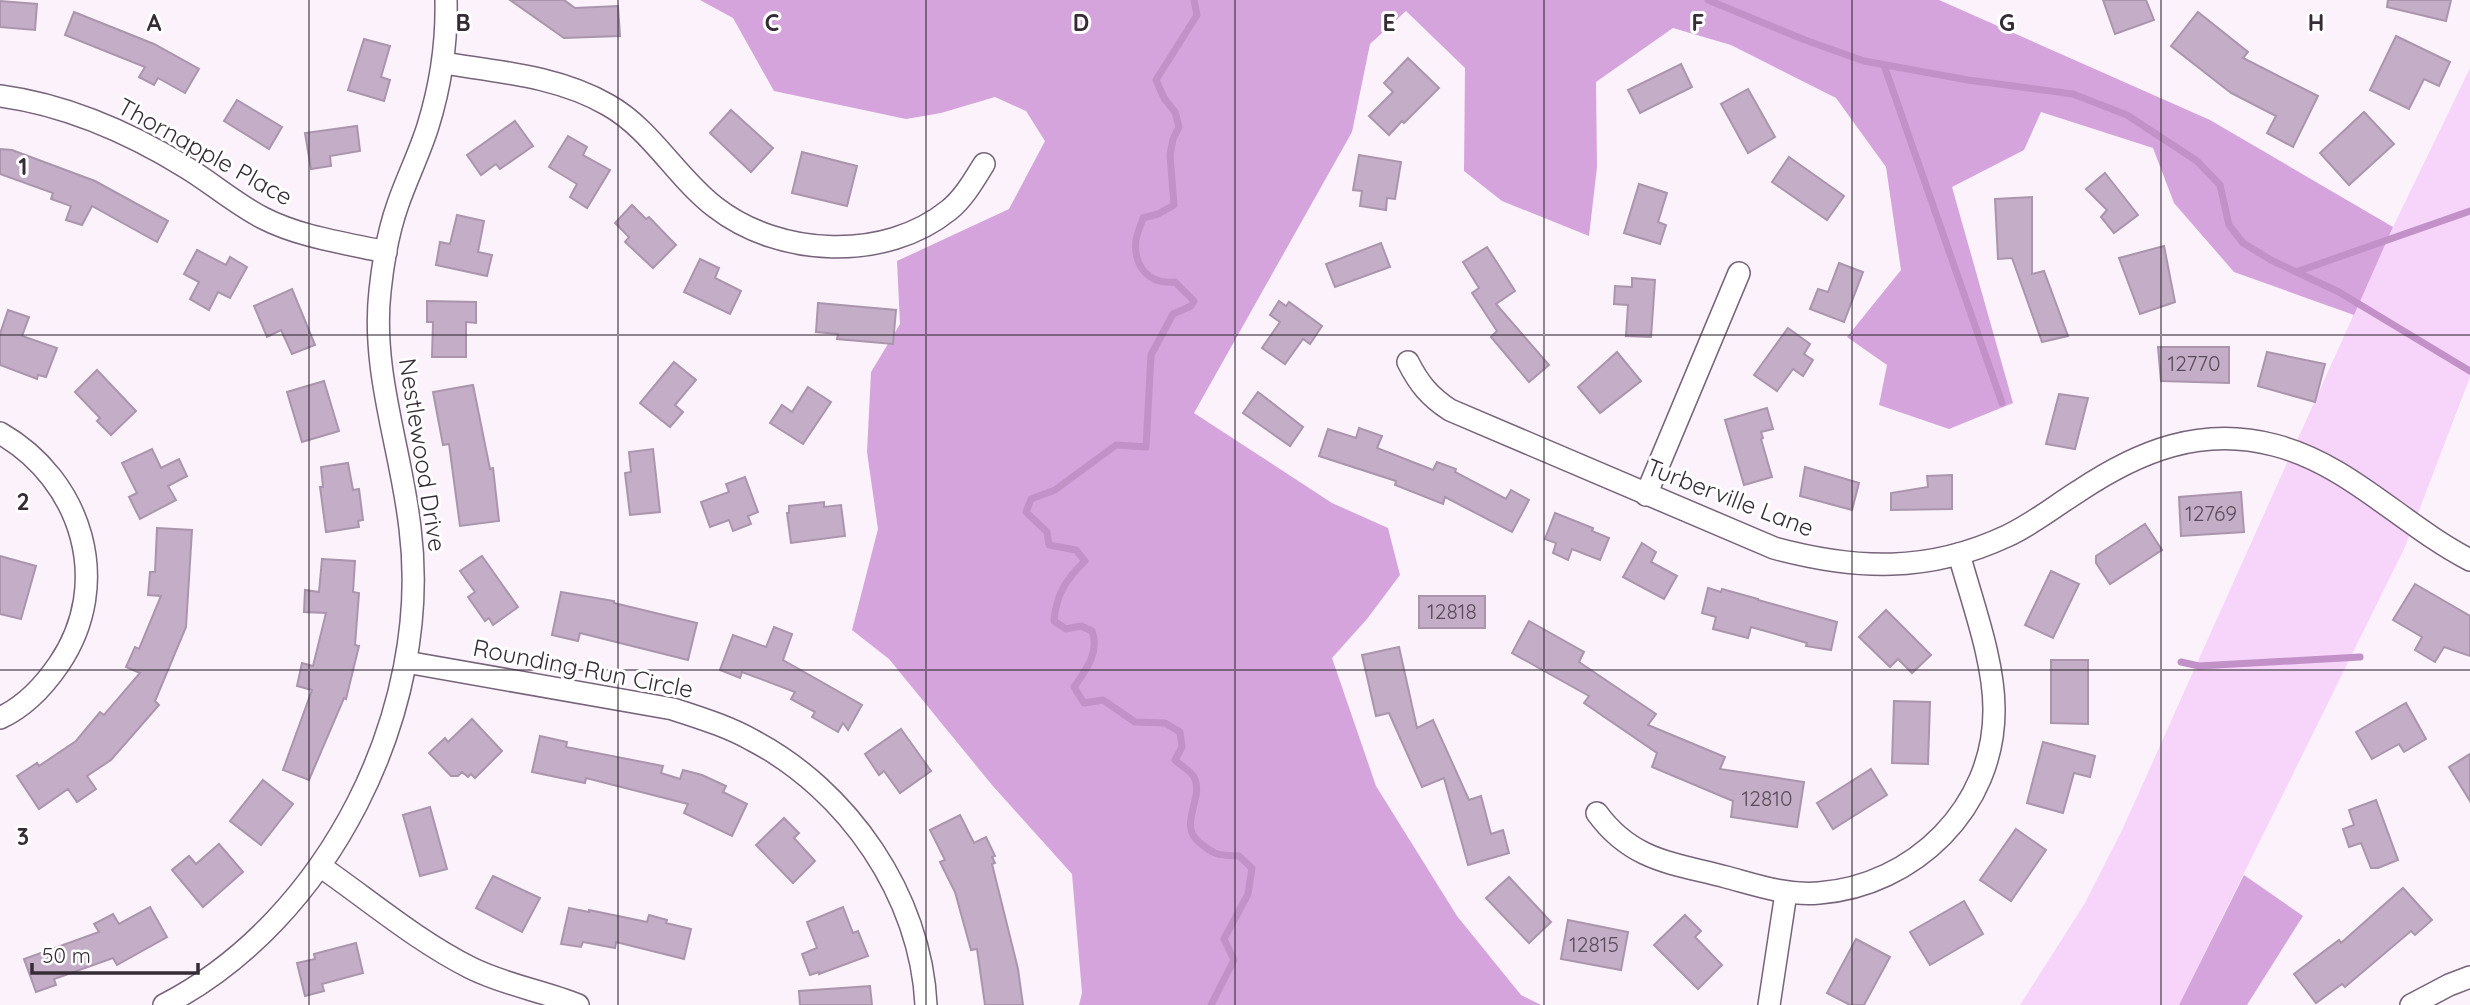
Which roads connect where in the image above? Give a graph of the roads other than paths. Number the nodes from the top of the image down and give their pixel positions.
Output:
1 (446, 0) edge
2 (443, 63) junction
3 (0, 96) edge
4 (984, 164) dead end
5 (386, 252) junction
6 (1739, 273) dead end
7 (1408, 362) dead end
8 (0, 433) edge
9 (1646, 495) junction
10 (1959, 554) junction
11 (2470, 560) edge
12 (406, 662) junction
13 (0, 719) edge
14 (1597, 813) dead end
15 (320, 866) junction
16 (1786, 893) junction
17 (2470, 978) edge
18 (164, 1005) edge
19 (578, 1005) edge
20 (926, 1005) edge
21 (1769, 1005) edge
22 (2411, 1005) edge

1 - 2 street, Nestlewood Drive
2 - 4 street
2 - 5 street, Nestlewood Drive
3 - 5 street, Thornapple Place
5 - 12 street, Nestlewood Drive
6 - 9 street
7 - 9 street, Turberville Lane
8 - 13 street
9 - 10 street, Turberville Lane
10 - 11 street, Turberville Lane
10 - 16 street
12 - 15 street, Nestlewood Drive
12 - 20 street, Rounding Run Circle
14 - 16 street
15 - 18 street, Nestlewood Drive
15 - 19 street
16 - 21 street
17 - 22 street

